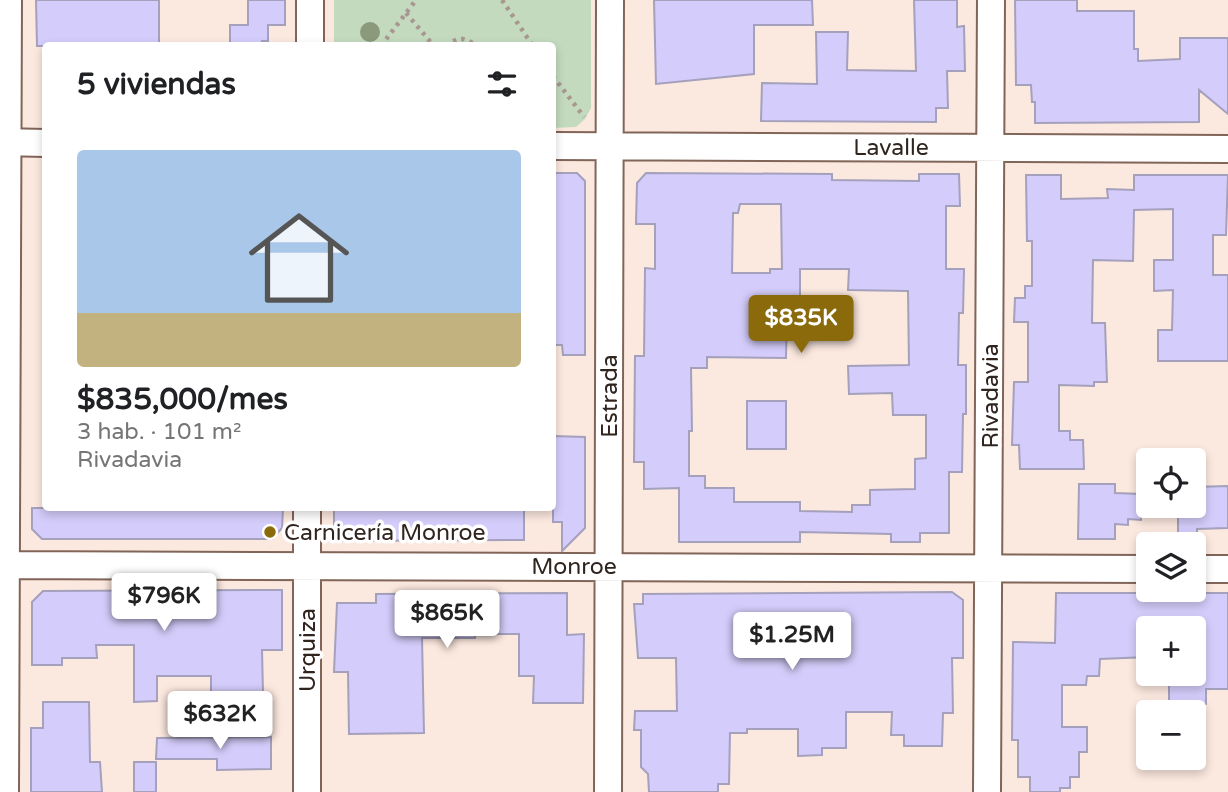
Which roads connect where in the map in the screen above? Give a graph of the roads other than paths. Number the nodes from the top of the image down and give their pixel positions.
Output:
1 (8, 0) edge
2 (310, 0) edge
3 (610, 0) edge
4 (991, 0) edge
5 (310, 42) edge
6 (4, 142) edge
7 (42, 143) edge
8 (556, 146) edge
9 (610, 146) junction
10 (991, 148) junction
11 (1228, 149) edge
12 (307, 511) edge
13 (2, 565) edge
14 (608, 565) junction
15 (306, 567) junction
16 (989, 569) junction
17 (1136, 569) edge
18 (1206, 569) edge
19 (1228, 569) edge
20 (5, 792) edge
21 (307, 792) edge
22 (608, 792) edge
23 (987, 792) edge

1 - 6 street
2 - 5 street
3 - 9 street, Estrada
4 - 10 street, Rivadavia
6 - 7 street
6 - 13 street
8 - 9 street, Lavalle
9 - 10 street, Lavalle
9 - 14 street, Estrada
10 - 11 street, Lavalle
10 - 16 street, Rivadavia
12 - 15 street, Urquiza
13 - 15 street, Monroe
13 - 20 street
14 - 15 street, Monroe
14 - 16 street, Monroe
14 - 22 street, Estrada
15 - 21 street, Urquiza
16 - 17 street, Monroe
16 - 23 street, Rivadavia
18 - 19 street

